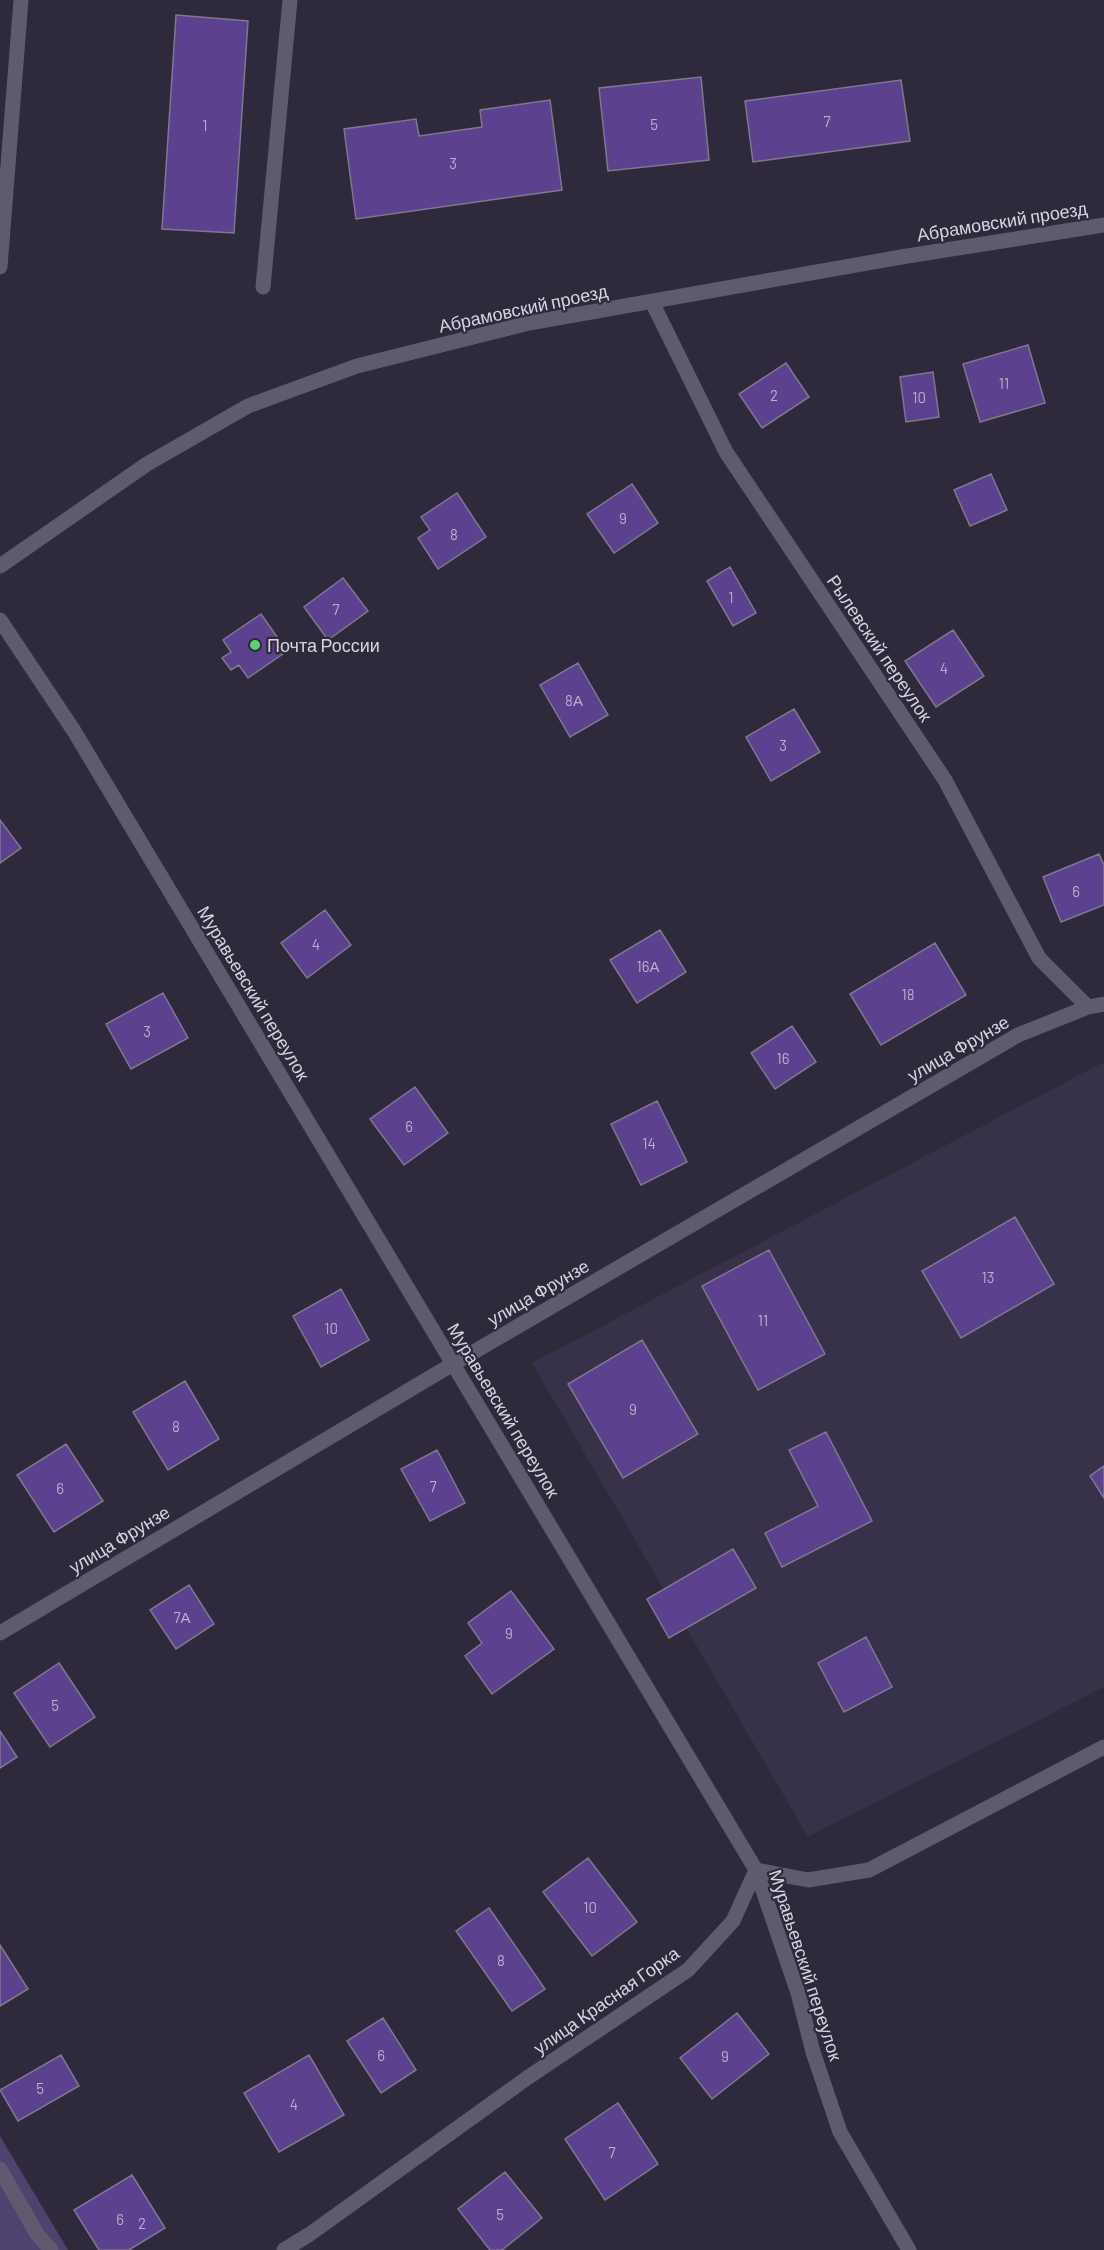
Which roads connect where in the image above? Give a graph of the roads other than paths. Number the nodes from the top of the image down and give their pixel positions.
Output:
1 (21, 0) edge
2 (290, 0) edge
3 (1104, 225) edge
4 (0, 267) edge
5 (262, 287) dead end
6 (652, 302) junction
7 (0, 566) edge
8 (0, 620) edge
9 (1104, 1004) edge
10 (1088, 1007) junction
11 (453, 1364) junction
12 (0, 1633) edge
13 (1104, 1747) edge
14 (756, 1870) junction
15 (0, 2169) edge
16 (51, 2250) edge
17 (284, 2250) edge
18 (909, 2250) edge

1 - 4 street
2 - 5 street
3 - 6 street, Абрамовский проезд
6 - 7 street, Абрамовский проезд
6 - 10 street, Рылевский переулок
8 - 11 street, Муравьевский переулок
9 - 10 street, улица Фрунзе
10 - 11 street, улица Фрунзе
11 - 12 street, улица Фрунзе
11 - 14 street, Муравьевский переулок
13 - 14 street
14 - 17 street, улица Красная Горка
14 - 18 street, Муравьевский переулок
15 - 16 street

